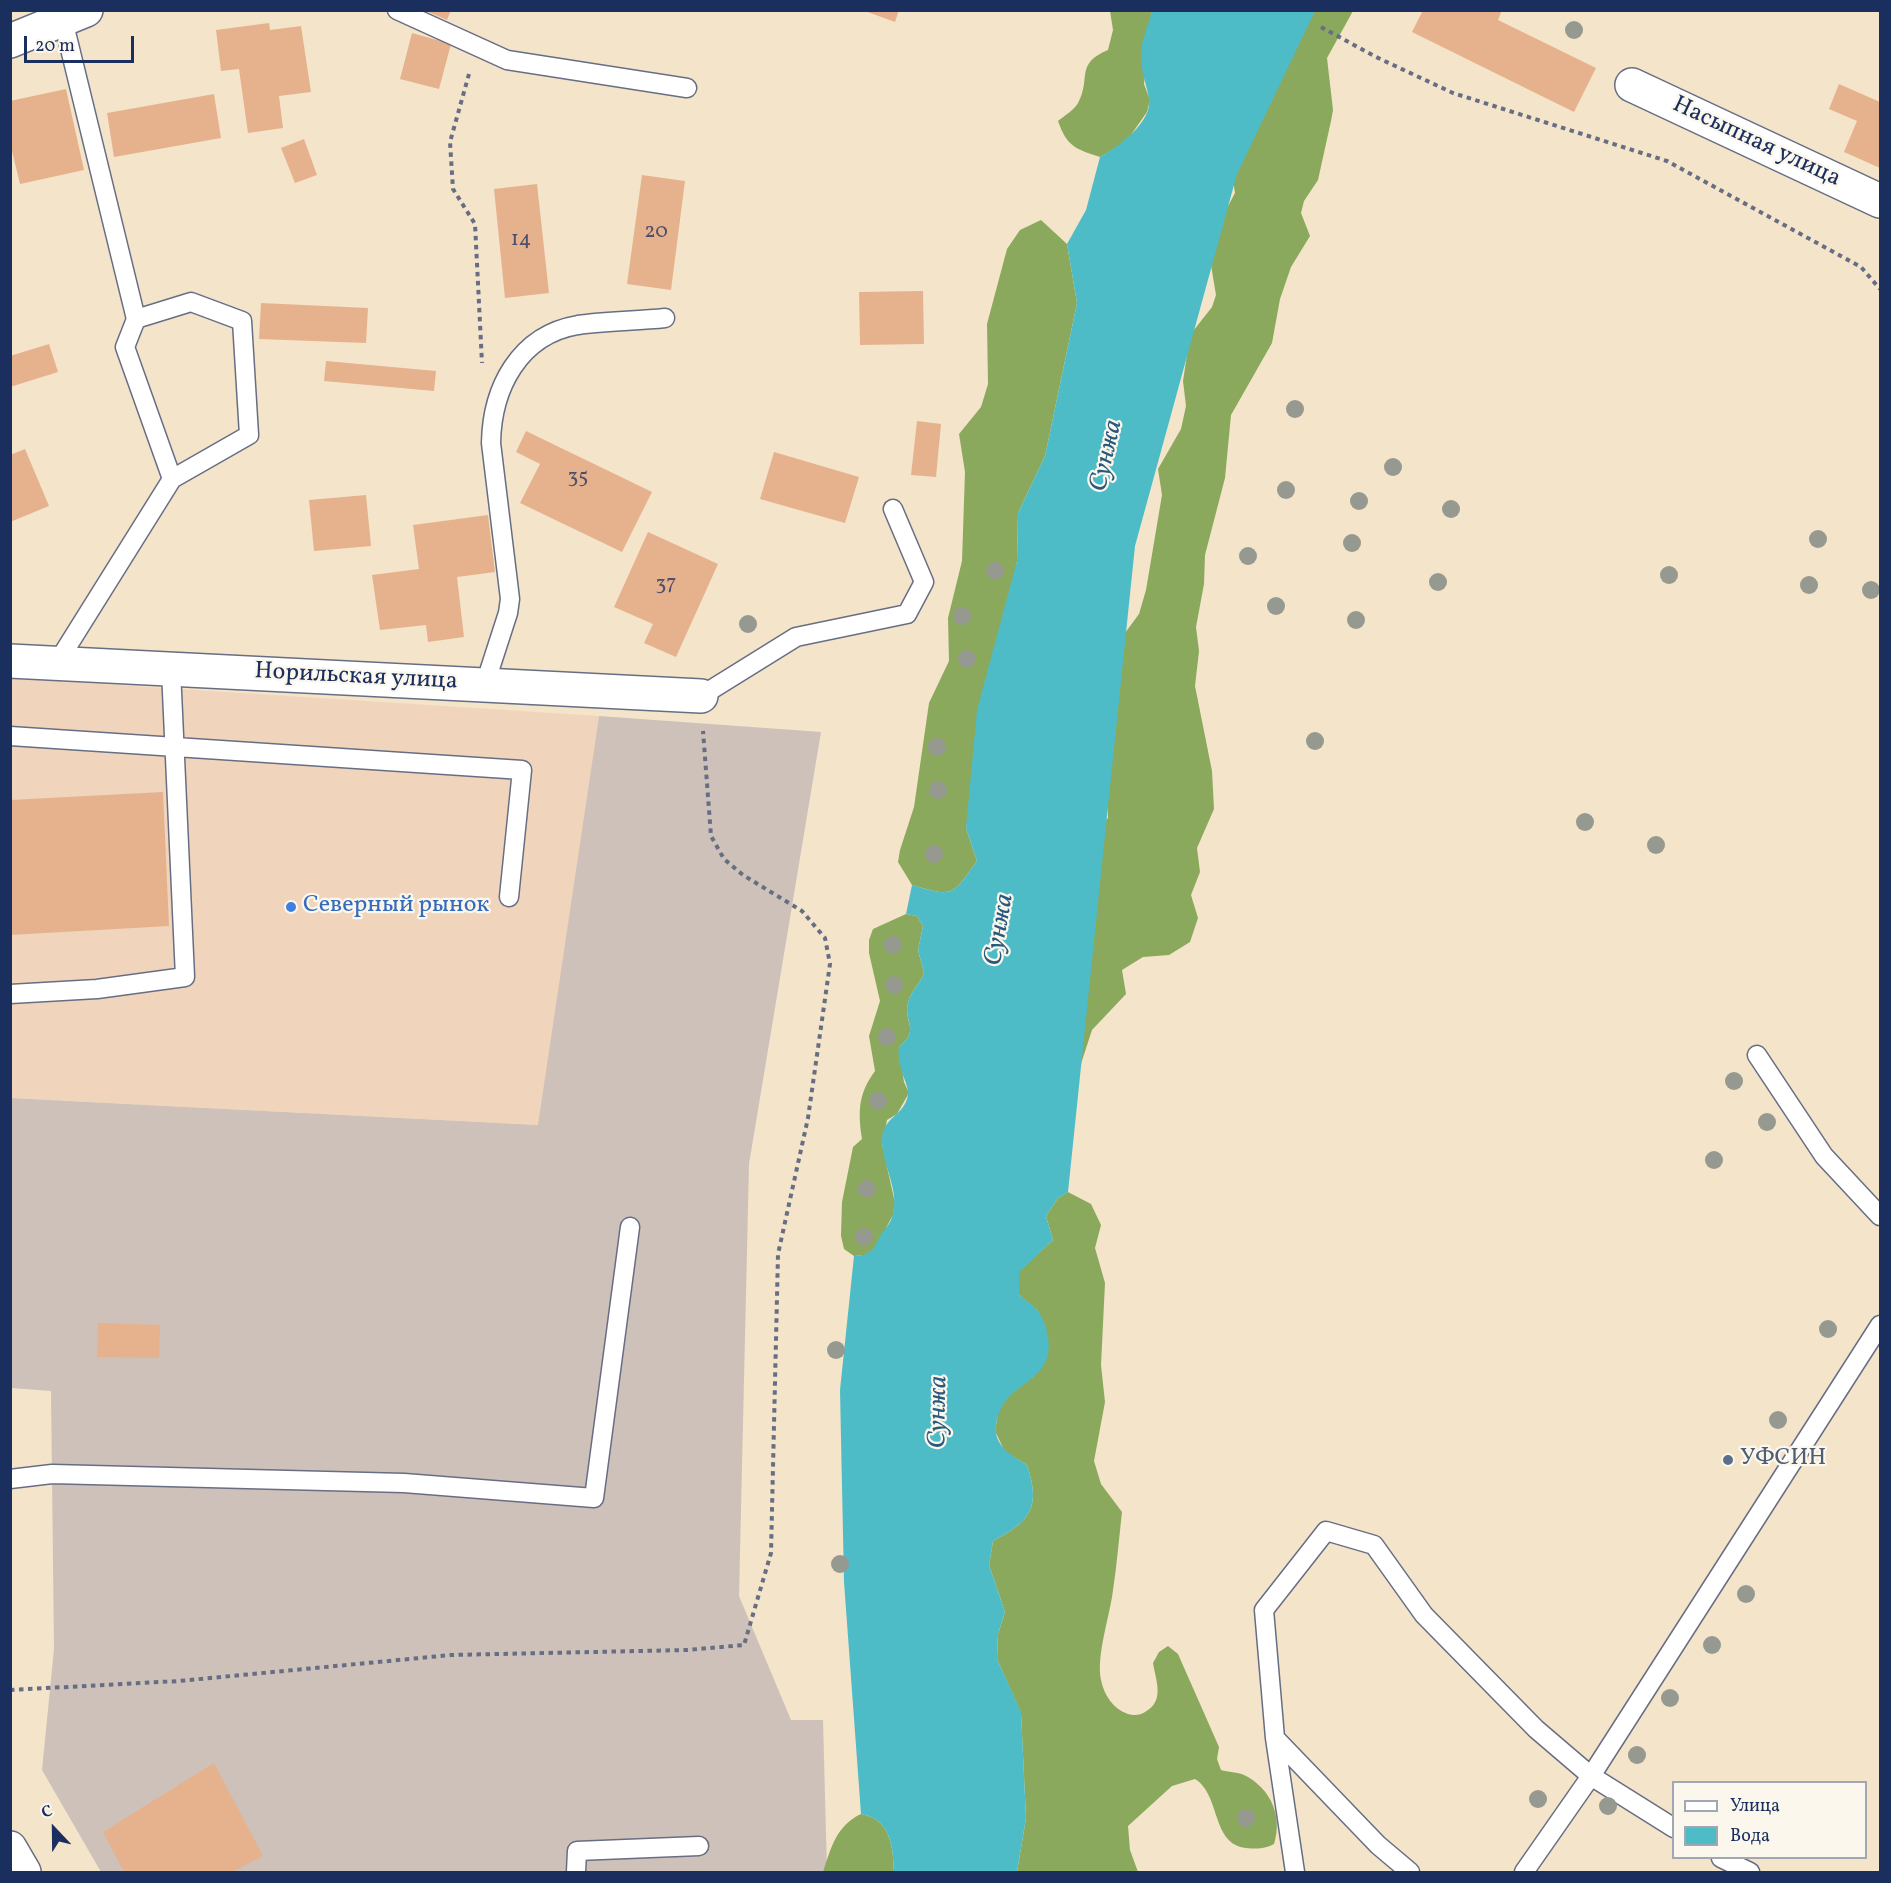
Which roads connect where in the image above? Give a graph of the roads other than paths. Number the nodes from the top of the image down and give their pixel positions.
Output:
1 (397, 10) edge
2 (74, 15) edge
3 (10, 41) edge
4 (1632, 85) dead end
5 (687, 88) dead end
6 (1881, 201) edge
7 (666, 318) dead end
8 (136, 319) junction
9 (172, 479) junction
10 (893, 509) dead end
11 (10, 660) edge
12 (57, 663) junction
13 (171, 670) junction
14 (485, 684) junction
15 (701, 696) joint
16 (10, 736) edge
17 (174, 745) junction
18 (508, 897) dead end
19 (10, 994) edge
20 (1757, 1055) dead end
21 (1881, 1216) edge
22 (630, 1227) dead end
23 (1881, 1325) edge
24 (10, 1479) edge
25 (1275, 1738) junction
26 (1591, 1776) junction
27 (1672, 1827) edge
28 (699, 1846) dead end
29 (10, 1848) edge
30 (1725, 1859) edge
31 (24, 1872) edge
32 (576, 1872) edge
33 (1295, 1872) edge
34 (1410, 1872) edge
35 (1524, 1872) edge
36 (1750, 1872) edge

1 - 5 lane
2 - 3 street
2 - 8 lane
4 - 6 street, Насыпная улица
7 - 14 lane
8 - 9 lane
8 - 9 lane
9 - 12 lane
10 - 15 lane
11 - 12 street, Норильская улица
12 - 13 street, Норильская улица
13 - 14 street, Норильская улица
13 - 17 lane
14 - 15 street, Норильская улица
16 - 17 lane
17 - 18 lane
17 - 19 lane
20 - 21 lane
22 - 24 lane
23 - 26 lane
25 - 26 lane
25 - 33 lane
25 - 34 lane
26 - 27 lane
26 - 35 lane
28 - 32 lane
29 - 31 street
30 - 36 lane

